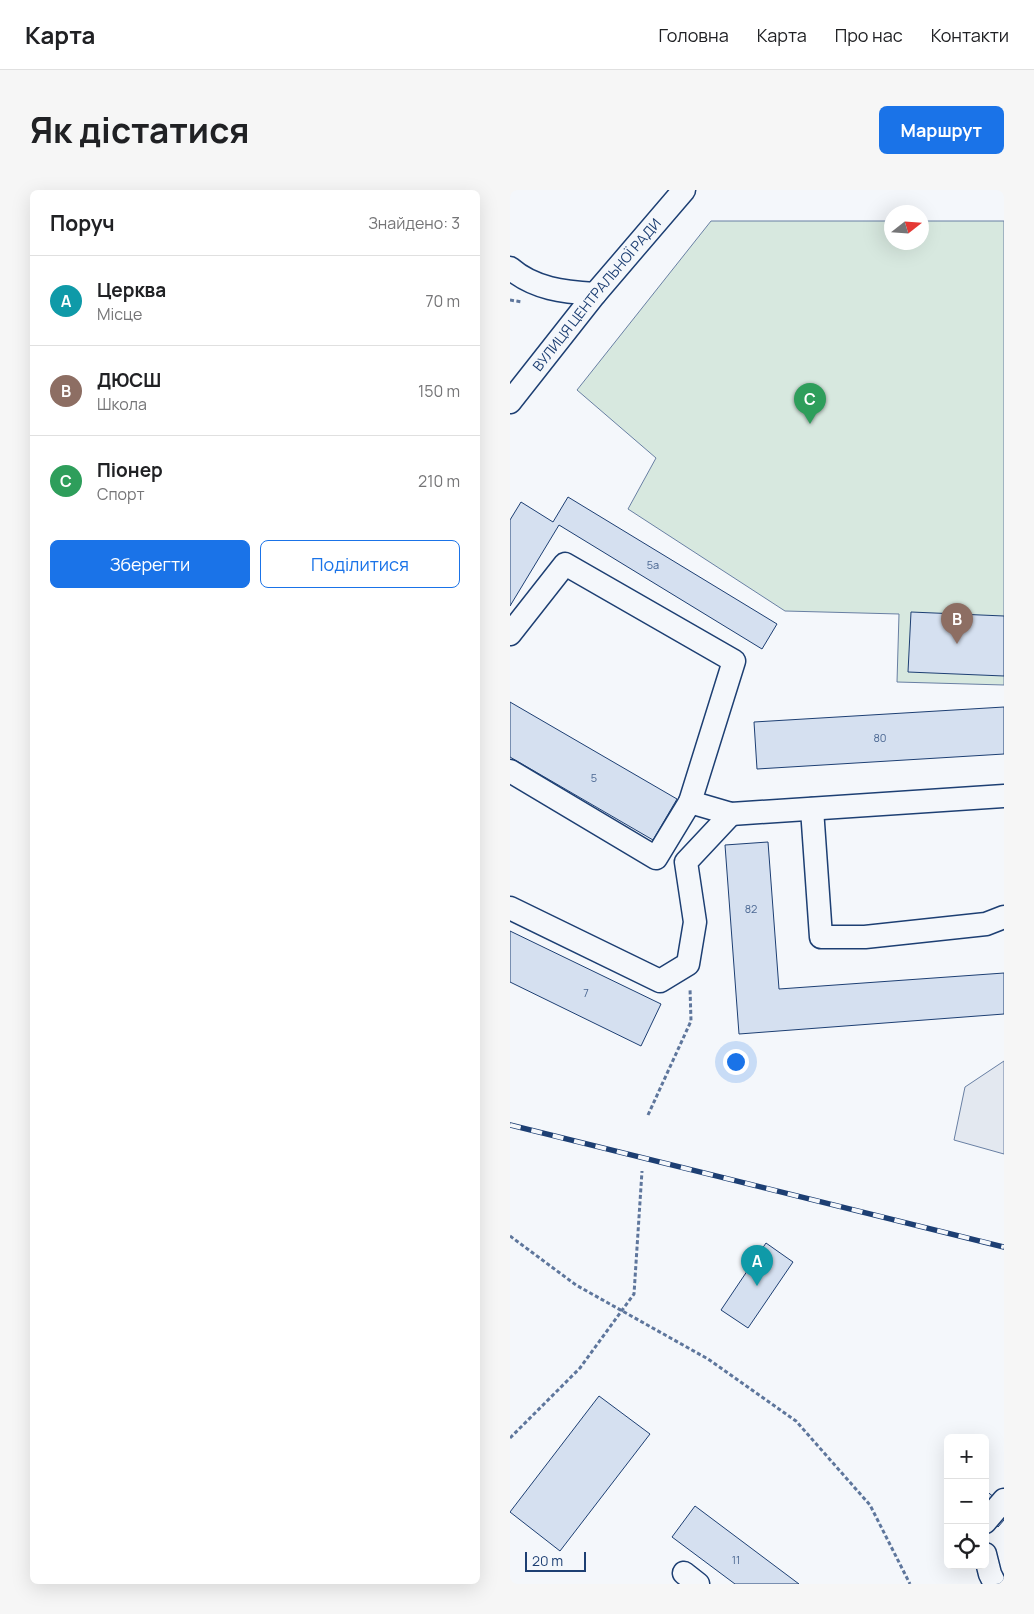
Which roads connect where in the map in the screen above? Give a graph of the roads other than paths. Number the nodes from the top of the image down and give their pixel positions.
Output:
1 (684, 190) edge
2 (510, 268) edge
3 (595, 294) junction
4 (510, 402) edge
5 (510, 634) edge
6 (510, 771) edge
7 (1004, 796) edge
8 (690, 802) junction
9 (812, 809) junction
10 (731, 814) junction
11 (510, 908) edge
12 (1004, 917) edge
13 (1004, 1500) edge
14 (989, 1517) edge
15 (989, 1569) edge
16 (995, 1584) edge

1 - 3 street, ВУЛИЦЯ ЦЕНТРАЛЬНОЇ РАДИ
2 - 3 street
3 - 4 street, ВУЛИЦЯ ЦЕНТРАЛЬНОЇ РАДИ
5 - 8 street
6 - 8 street
7 - 9 street
8 - 10 street
9 - 10 street
9 - 12 street
10 - 11 street
13 - 14 street
15 - 16 street

